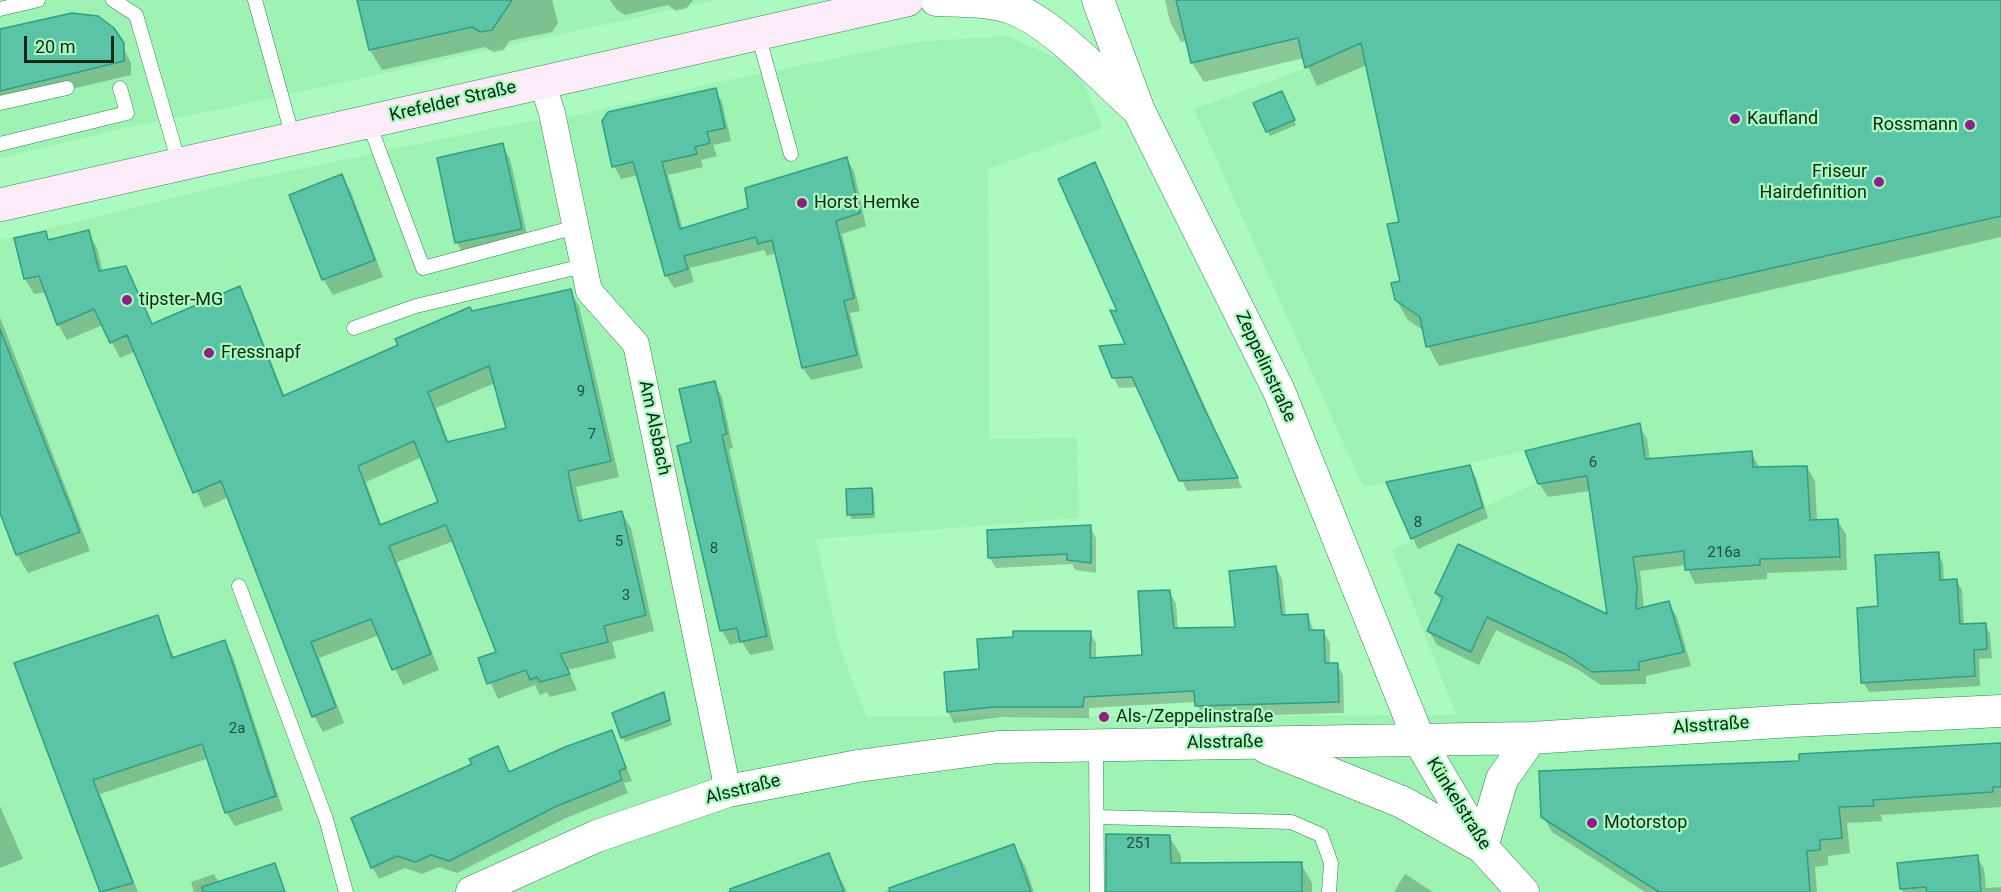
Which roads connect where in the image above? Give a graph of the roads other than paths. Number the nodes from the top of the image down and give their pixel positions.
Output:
1 (38, 0) edge
2 (113, 0) edge
3 (255, 0) edge
4 (907, 0) edge
5 (936, 0) edge
6 (1098, 0) edge
7 (0, 9) edge
8 (758, 34) junction
9 (542, 82) junction
10 (66, 88) dead end
11 (120, 88) dead end
12 (0, 103) edge
13 (1139, 111) junction
14 (368, 121) junction
15 (293, 138) junction
16 (0, 144) edge
17 (791, 154) dead end
18 (179, 164) junction
19 (0, 205) edge
20 (576, 227) junction
21 (584, 266) junction
22 (354, 328) dead end
23 (239, 586) dead end
24 (2001, 711) edge
25 (1531, 738) junction
26 (1419, 740) junction
27 (1253, 743) junction
28 (1096, 745) junction
29 (728, 791) junction
30 (1096, 817) junction
31 (1482, 847) junction
32 (346, 892) edge
33 (472, 892) edge
34 (1097, 892) edge
35 (1329, 892) edge
36 (1523, 892) edge

1 - 7 lane
2 - 18 lane
3 - 15 lane
4 - 8 main road, Krefelder Straße
5 - 13 street
6 - 13 street, Zeppelinstraße
8 - 9 main road, Krefelder Straße
8 - 17 lane
9 - 14 main road, Krefelder Straße
9 - 20 street, Am Alsbach
10 - 12 lane
11 - 16 lane
13 - 26 street, Zeppelinstraße
14 - 15 main road, Krefelder Straße
14 - 20 lane
15 - 18 main road, Krefelder Straße
18 - 19 main road, Krefelder Straße
20 - 21 street, Am Alsbach
21 - 22 lane
21 - 29 street, Am Alsbach
23 - 32 lane
24 - 25 street, Alsstraße
25 - 26 street, Alsstraße
25 - 31 street
26 - 27 street, Alsstraße
26 - 31 street, Künkelstraße
27 - 28 street, Alsstraße
27 - 31 street
28 - 29 street, Alsstraße
28 - 30 lane
29 - 33 street, Alsstraße
30 - 34 lane
30 - 35 lane
31 - 36 street, Künkelstraße

